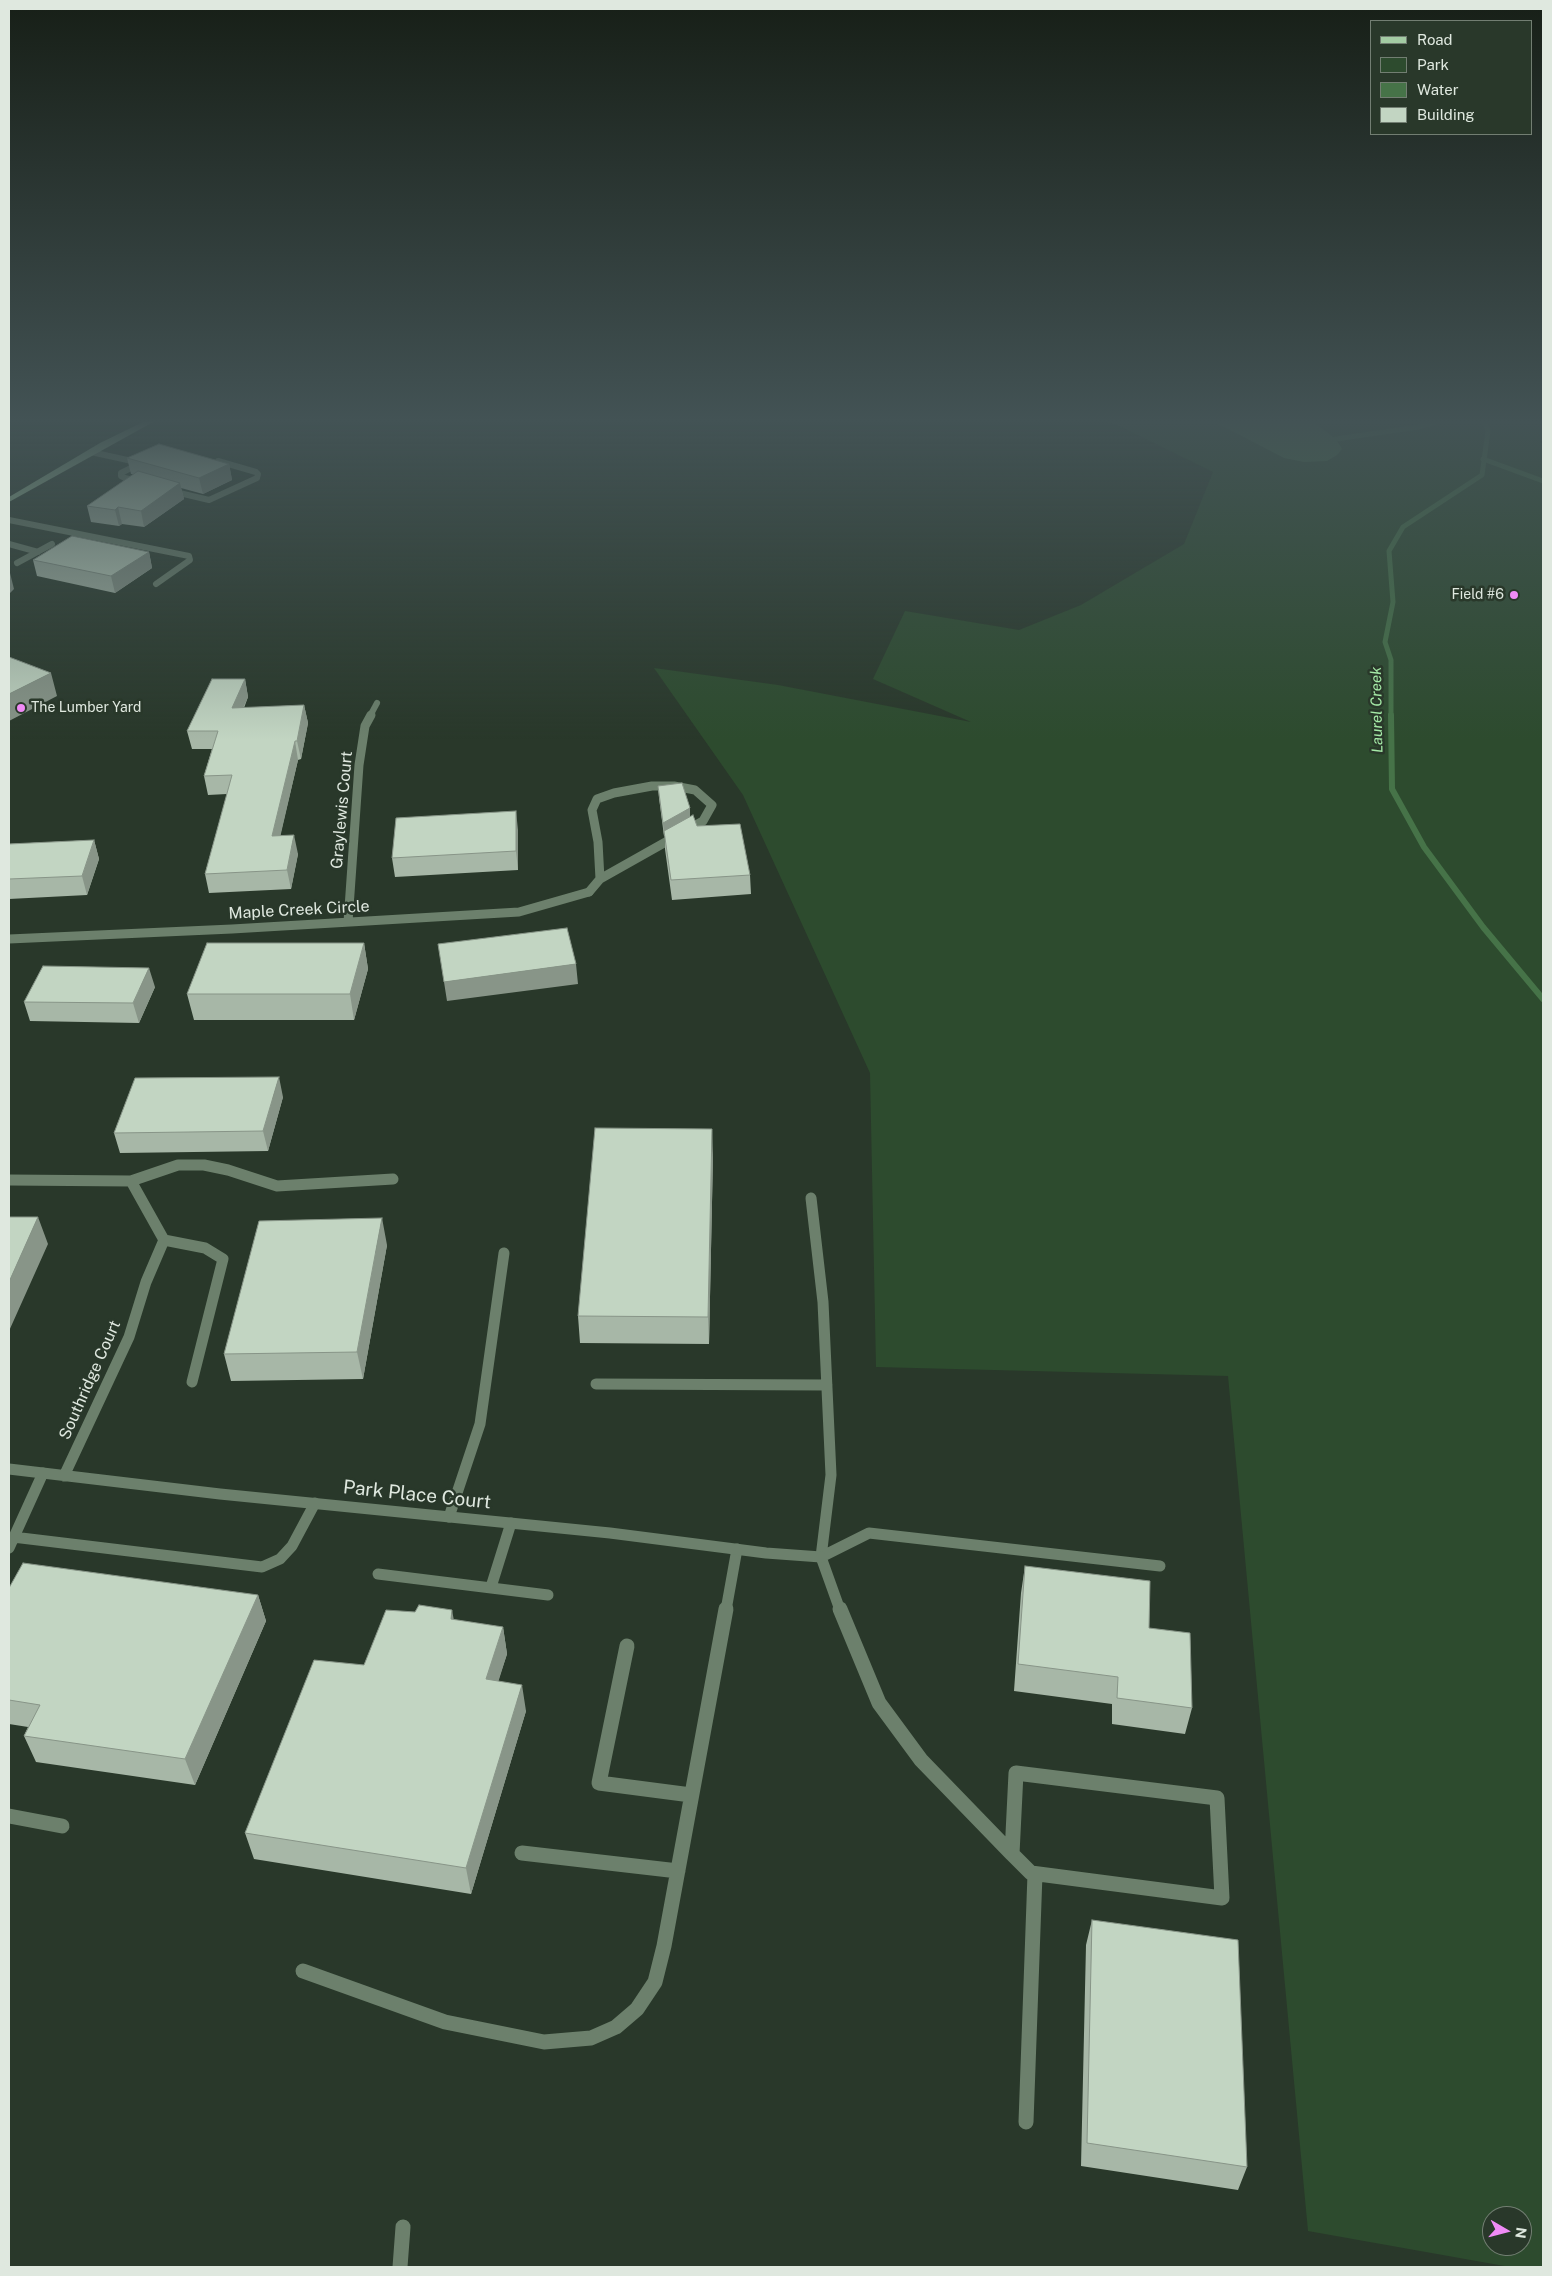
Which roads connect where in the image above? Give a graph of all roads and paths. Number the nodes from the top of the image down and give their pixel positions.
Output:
1 (45, 527) edge
2 (9, 544) edge
3 (52, 544) dead end
4 (38, 552) junction
5 (17, 563) dead end
6 (156, 584) dead end
7 (377, 703) dead end
8 (600, 879) junction
9 (348, 922) junction
10 (9, 939) edge
11 (393, 1179) dead end
12 (9, 1180) edge
13 (131, 1181) junction
14 (811, 1198) dead end
15 (164, 1240) junction
16 (504, 1253) dead end
17 (192, 1382) dead end
18 (596, 1384) dead end
19 (827, 1385) junction
20 (9, 1469) edge
21 (43, 1473) junction
22 (64, 1476) junction
23 (315, 1503) junction
24 (449, 1517) junction
25 (510, 1523) junction
26 (11, 1543) edge
27 (737, 1549) junction
28 (821, 1557) junction
29 (1160, 1566) dead end
30 (378, 1574) dead end
31 (491, 1587) junction
32 (548, 1595) dead end
33 (627, 1646) dead end
34 (692, 1795) junction
35 (9, 1816) edge
36 (62, 1826) dead end
37 (522, 1853) dead end
38 (1012, 1854) junction
39 (678, 1871) junction
40 (1035, 1874) junction
41 (303, 1971) dead end
42 (1026, 2122) dead end
43 (403, 2227) dead end
44 (400, 2267) edge

1 - 6 street
2 - 4 street
3 - 4 street
4 - 5 street
7 - 9 street, Graylewis Court
8 - 8 street
8 - 9 street, Maple Creek Circle
9 - 10 street, Maple Creek Circle
11 - 13 street
12 - 13 street
13 - 15 street
14 - 19 street
15 - 17 street
15 - 22 street, Southridge Court
16 - 24 street
18 - 19 street
19 - 28 street
20 - 21 street, Park Place Court
21 - 22 street, Park Place Court
21 - 26 street
22 - 23 street, Park Place Court
23 - 24 street, Park Place Court
23 - 26 street
24 - 25 street, Park Place Court
25 - 27 street, Park Place Court
25 - 31 street
27 - 28 street, Park Place Court
27 - 34 street
28 - 29 street
28 - 38 street
30 - 31 street
31 - 32 street
33 - 34 street
34 - 39 street
35 - 36 street
37 - 39 street
38 - 40 street
38 - 40 street
39 - 41 street
40 - 42 street
43 - 44 street

